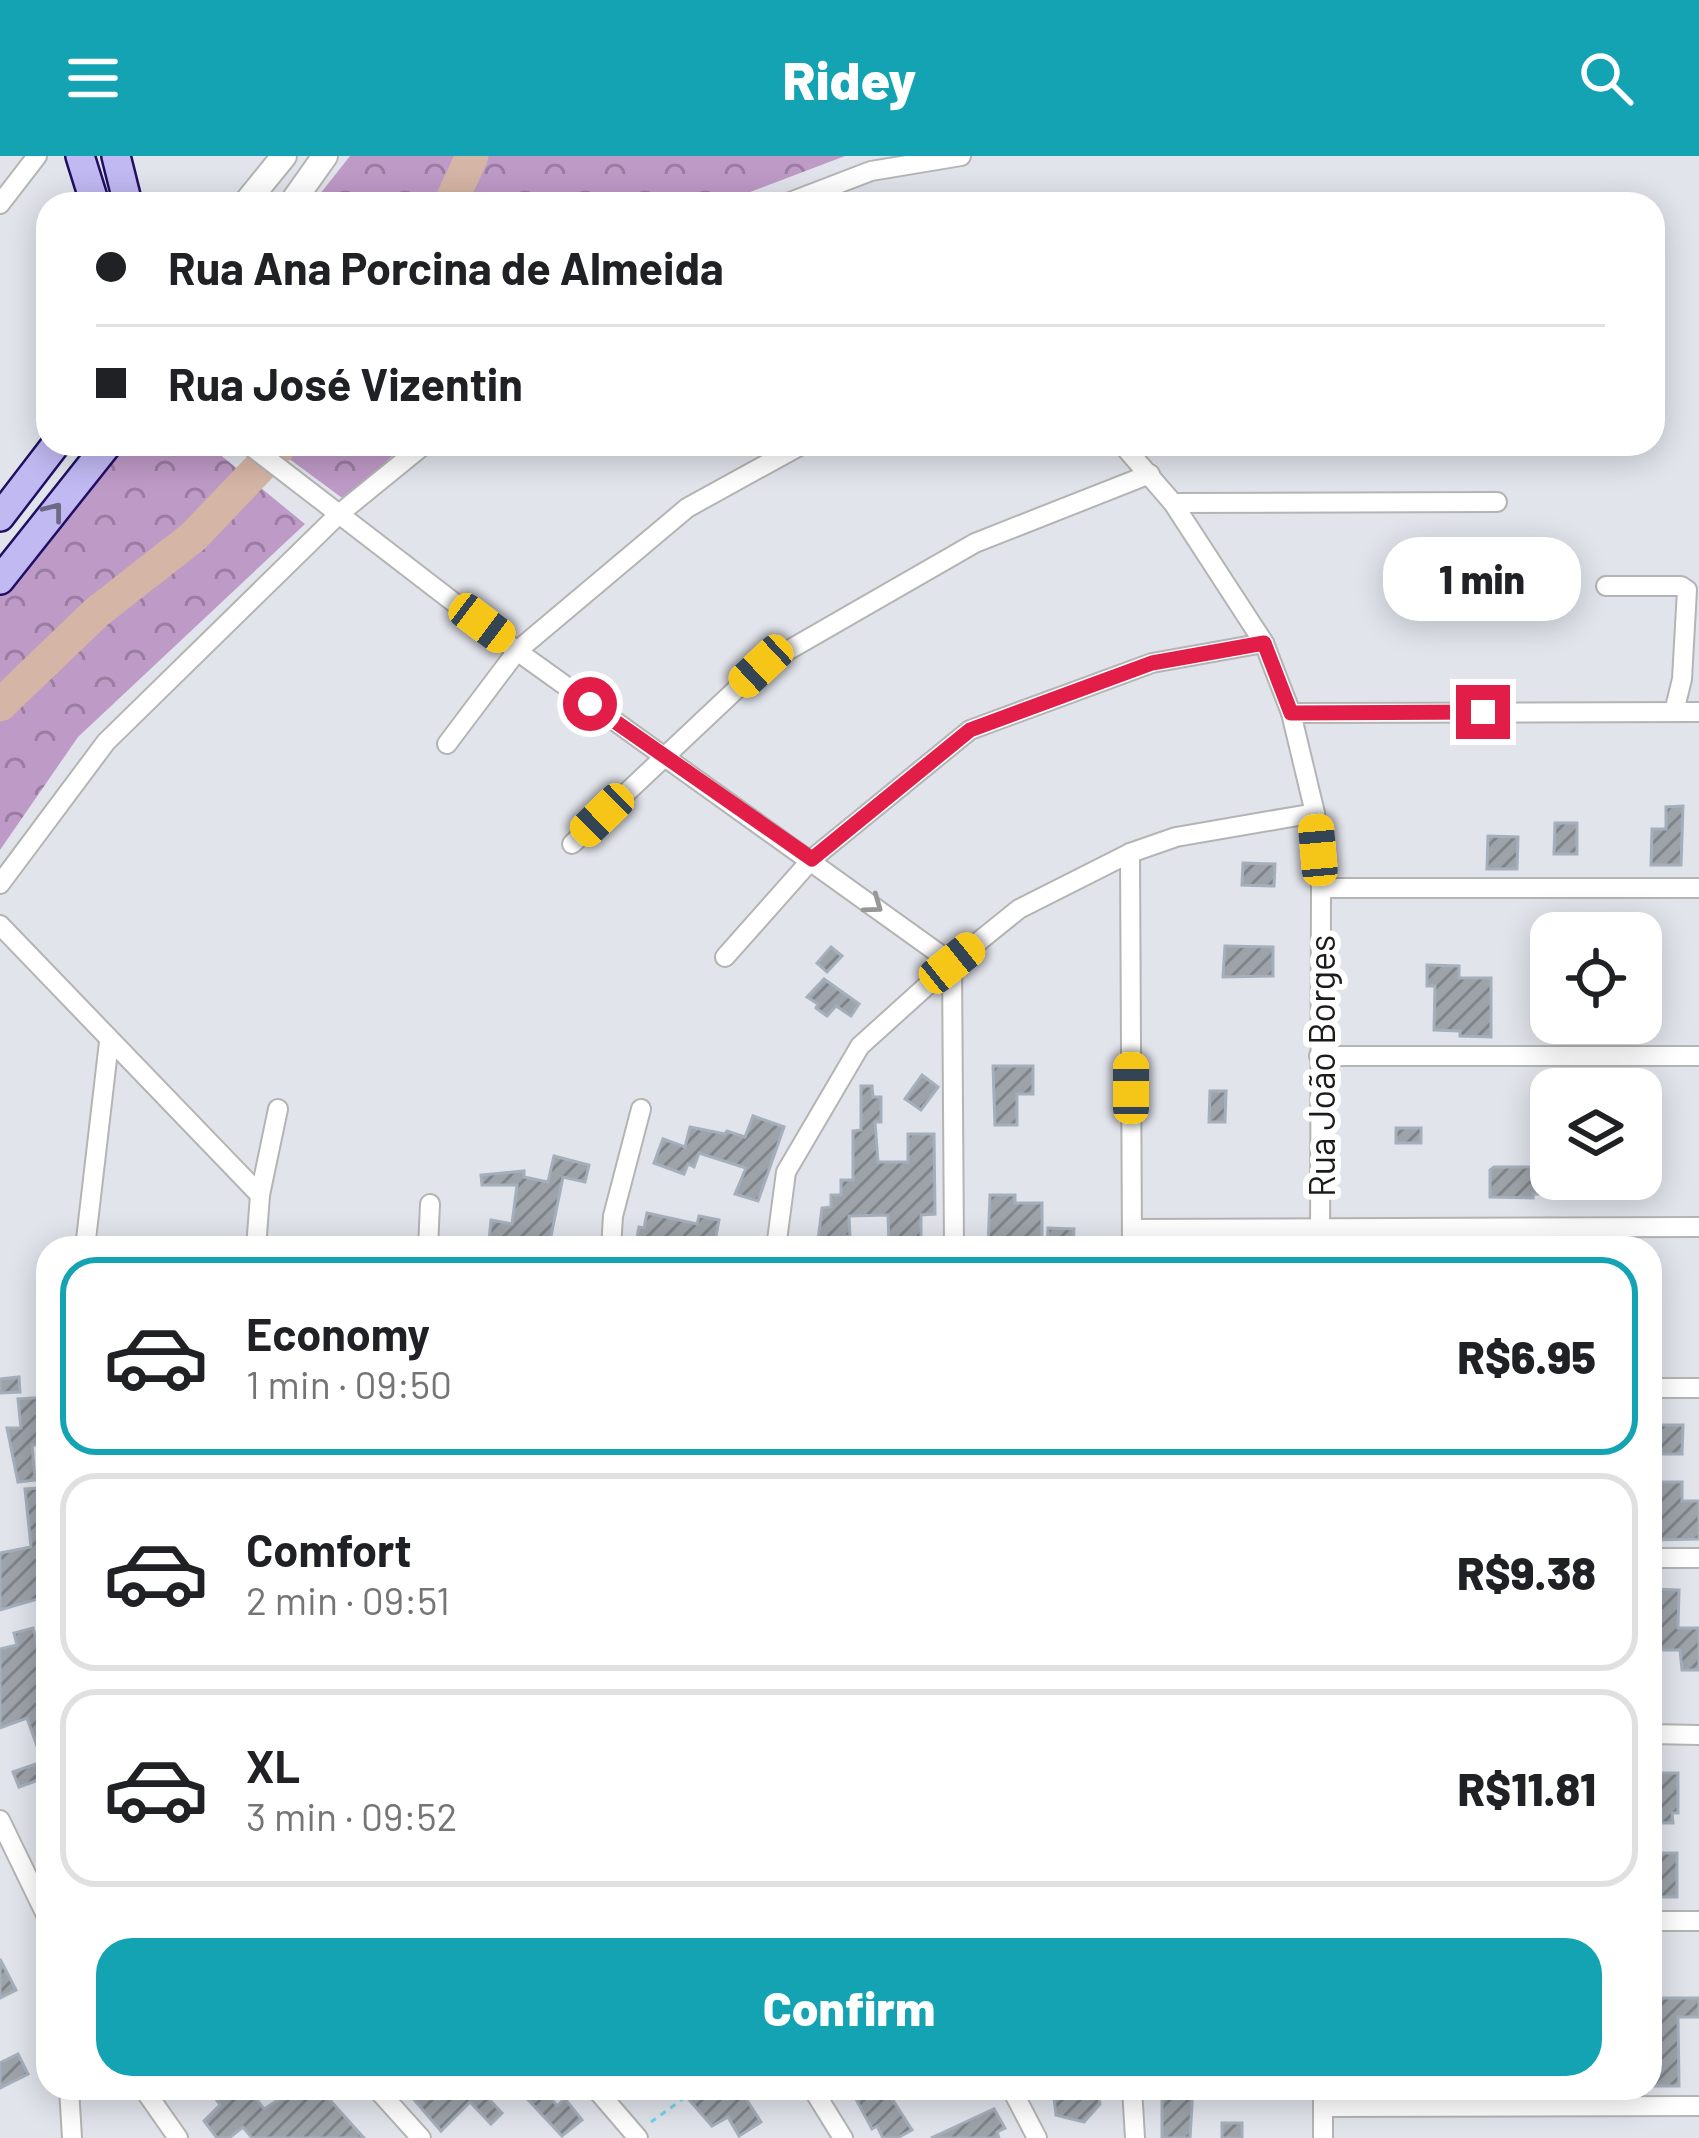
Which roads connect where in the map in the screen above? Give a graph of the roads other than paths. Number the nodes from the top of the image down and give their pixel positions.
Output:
1 (37, 156) edge
2 (80, 156) edge
3 (116, 156) edge
4 (284, 156) edge
5 (325, 156) edge
6 (961, 156) edge
7 (91, 192) edge
8 (125, 192) edge
9 (255, 192) edge
10 (300, 192) edge
11 (816, 192) edge
12 (0, 203) edge
13 (47, 456) edge
14 (98, 456) edge
15 (263, 456) edge
16 (410, 456) edge
17 (781, 456) edge
18 (1133, 456) edge
19 (1150, 474) junction
20 (1498, 502) dead end
21 (1173, 503) junction
22 (339, 514) junction
23 (0, 517) edge
24 (0, 580) edge
25 (1606, 586) dead end
26 (1264, 643) junction
27 (518, 651) junction
28 (1674, 712) junction
29 (1699, 712) edge
30 (1291, 713) junction
31 (447, 744) dead end
32 (663, 757) junction
33 (1315, 813) junction
34 (572, 844) dead end
35 (1130, 853) junction
36 (812, 859) junction
37 (0, 884) edge
38 (1321, 888) junction
39 (1699, 888) edge
40 (0, 925) edge
41 (725, 957) dead end
42 (952, 963) junction
43 (109, 1042) junction
44 (1318, 1056) junction
45 (1699, 1057) edge
46 (278, 1109) dead end
47 (641, 1109) dead end
48 (260, 1195) junction
49 (430, 1204) dead end
50 (1699, 1227) edge
51 (87, 1236) edge
52 (257, 1236) edge
53 (429, 1236) edge
54 (611, 1236) edge
55 (778, 1236) edge
56 (955, 1236) edge
57 (1132, 1236) edge
58 (1320, 1236) edge
59 (1389, 1236) edge
60 (1662, 1388) edge
61 (1699, 1388) edge
62 (1662, 1558) edge
63 (1699, 1558) edge
64 (1662, 1735) edge
65 (1699, 1735) edge
66 (0, 1820) edge
67 (36, 1884) edge
68 (1662, 1921) edge
69 (1699, 1921) edge
70 (70, 2100) edge
71 (151, 2100) edge
72 (387, 2100) edge
73 (606, 2100) edge
74 (819, 2100) edge
75 (1017, 2100) edge
76 (1133, 2100) edge
77 (1323, 2100) edge
78 (1448, 2100) edge
79 (1699, 2106) edge
80 (637, 2136) edge
81 (72, 2138) edge
82 (178, 2138) edge
83 (421, 2138) edge
84 (843, 2138) edge
85 (1037, 2138) edge
86 (1135, 2138) edge
87 (1323, 2138) edge

1 - 12 street
2 - 7 main road
3 - 8 main road
4 - 9 street
5 - 10 street
6 - 11 street
13 - 23 main road
24 -> 14 main road
15 - 22 street
16 - 22 street
17 - 27 street
18 - 19 street, Rua João Borges
19 - 21 street, Rua João Borges
19 - 32 street
20 - 21 street
21 - 26 street, Rua João Borges
22 - 27 street
22 - 37 street
25 - 28 street
26 - 30 street, Rua João Borges
26 - 36 street
27 - 31 street
27 - 32 street
28 - 29 street
28 - 30 street
30 - 33 street, Rua João Borges
32 - 34 street
32 - 36 street
33 - 35 street
33 - 38 street, Rua João Borges
35 - 42 street
35 - 57 street
36 - 41 street
36 -> 42 street
38 - 39 street
38 - 44 street, Rua João Borges
40 - 43 street
42 - 55 street
42 - 56 street
43 - 48 street
43 - 51 street
44 - 45 street
44 - 58 street, Rua João Borges
46 - 48 street
47 - 54 street
48 - 52 street
49 - 53 street
50 - 59 street
60 - 61 street
62 - 63 street
64 - 65 street
66 - 67 street
68 - 69 street
70 - 81 street
71 - 82 street
72 - 83 street
73 - 80 street
74 - 84 street
75 - 85 street
76 - 86 street
77 - 87 street
78 - 79 street

